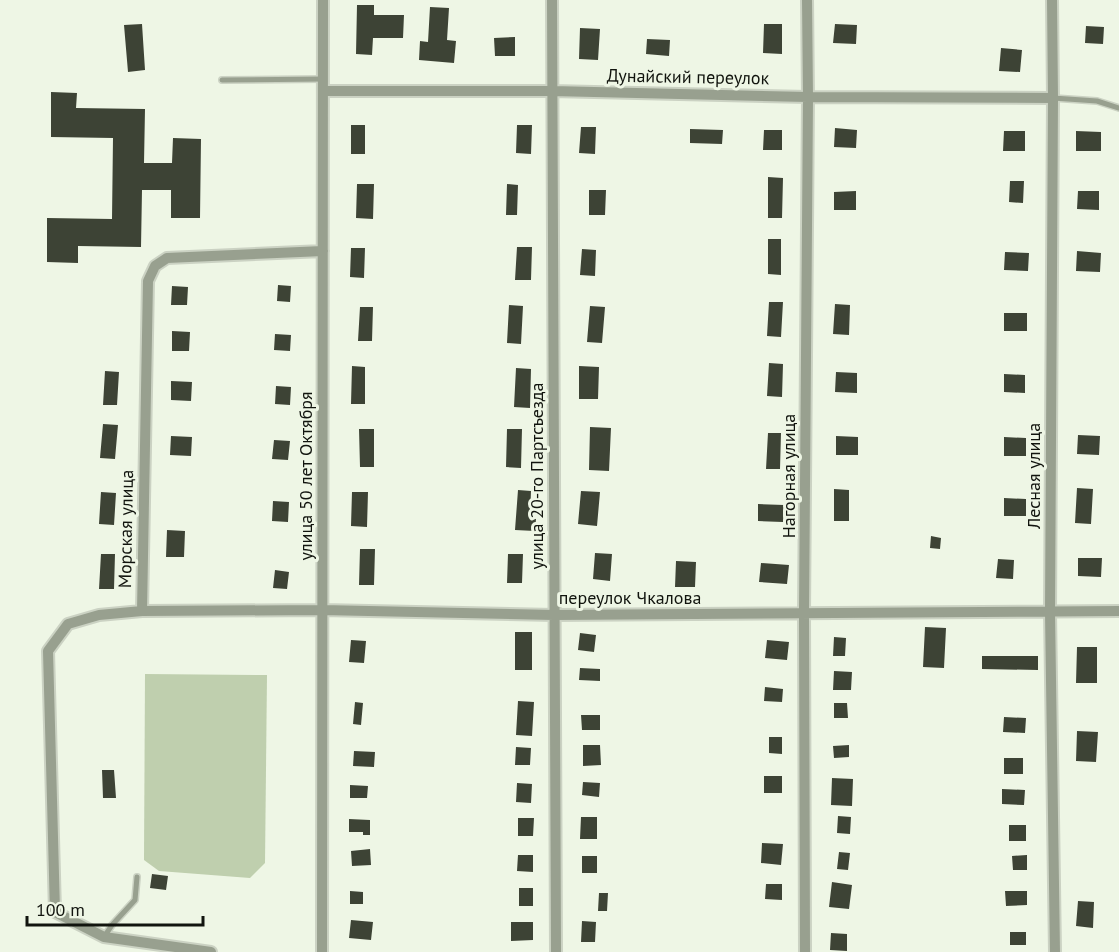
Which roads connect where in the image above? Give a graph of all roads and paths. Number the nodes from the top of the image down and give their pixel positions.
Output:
1 (323, 0) edge
2 (552, 0) edge
3 (807, 0) edge
4 (1052, 0) edge
5 (323, 79) junction
6 (222, 80) dead end
7 (323, 91) junction
8 (552, 91) junction
9 (808, 97) junction
10 (1053, 98) junction
11 (1119, 102) edge
12 (1112, 106) junction
13 (1119, 108) edge
14 (323, 251) junction
15 (321, 610) junction
16 (142, 611) junction
17 (1119, 611) edge
18 (1050, 612) junction
19 (804, 614) junction
20 (554, 615) junction
21 (137, 877) dead end
22 (104, 937) junction
23 (211, 952) edge
24 (322, 952) edge
25 (556, 952) edge
26 (805, 952) edge
27 (1055, 952) edge

1 - 5 street, улица 50 лет Октября
2 - 8 street, улица 20-го Партсъезда
3 - 9 street, Нагорная улица
4 - 10 street, Лесная улица
5 - 6 lane
5 - 7 street, улица 50 лет Октября
7 - 8 street, Дунайский переулок
7 - 14 street, улица 50 лет Октября
8 - 9 street, Дунайский переулок
8 - 20 street, улица 20-го Партсъезда
9 - 10 street, Дунайский переулок
9 - 19 street, Нагорная улица
10 - 12 lane
10 - 18 street, Лесная улица
11 - 12 lane
12 - 13 lane
14 - 15 street, улица 50 лет Октября
14 - 16 street, Морская улица
15 - 16 street, переулок Чкалова
15 - 20 street, переулок Чкалова
15 - 24 street, улица 50 лет Октября
16 - 22 street, Морская улица
17 - 18 street, переулок Чкалова
18 - 19 street, переулок Чкалова
18 - 27 street, Лесная улица
19 - 20 street, переулок Чкалова
19 - 26 street, Нагорная улица
20 - 25 street, улица 20-го Партсъезда
21 - 22 lane
22 - 23 street, Морская улица

